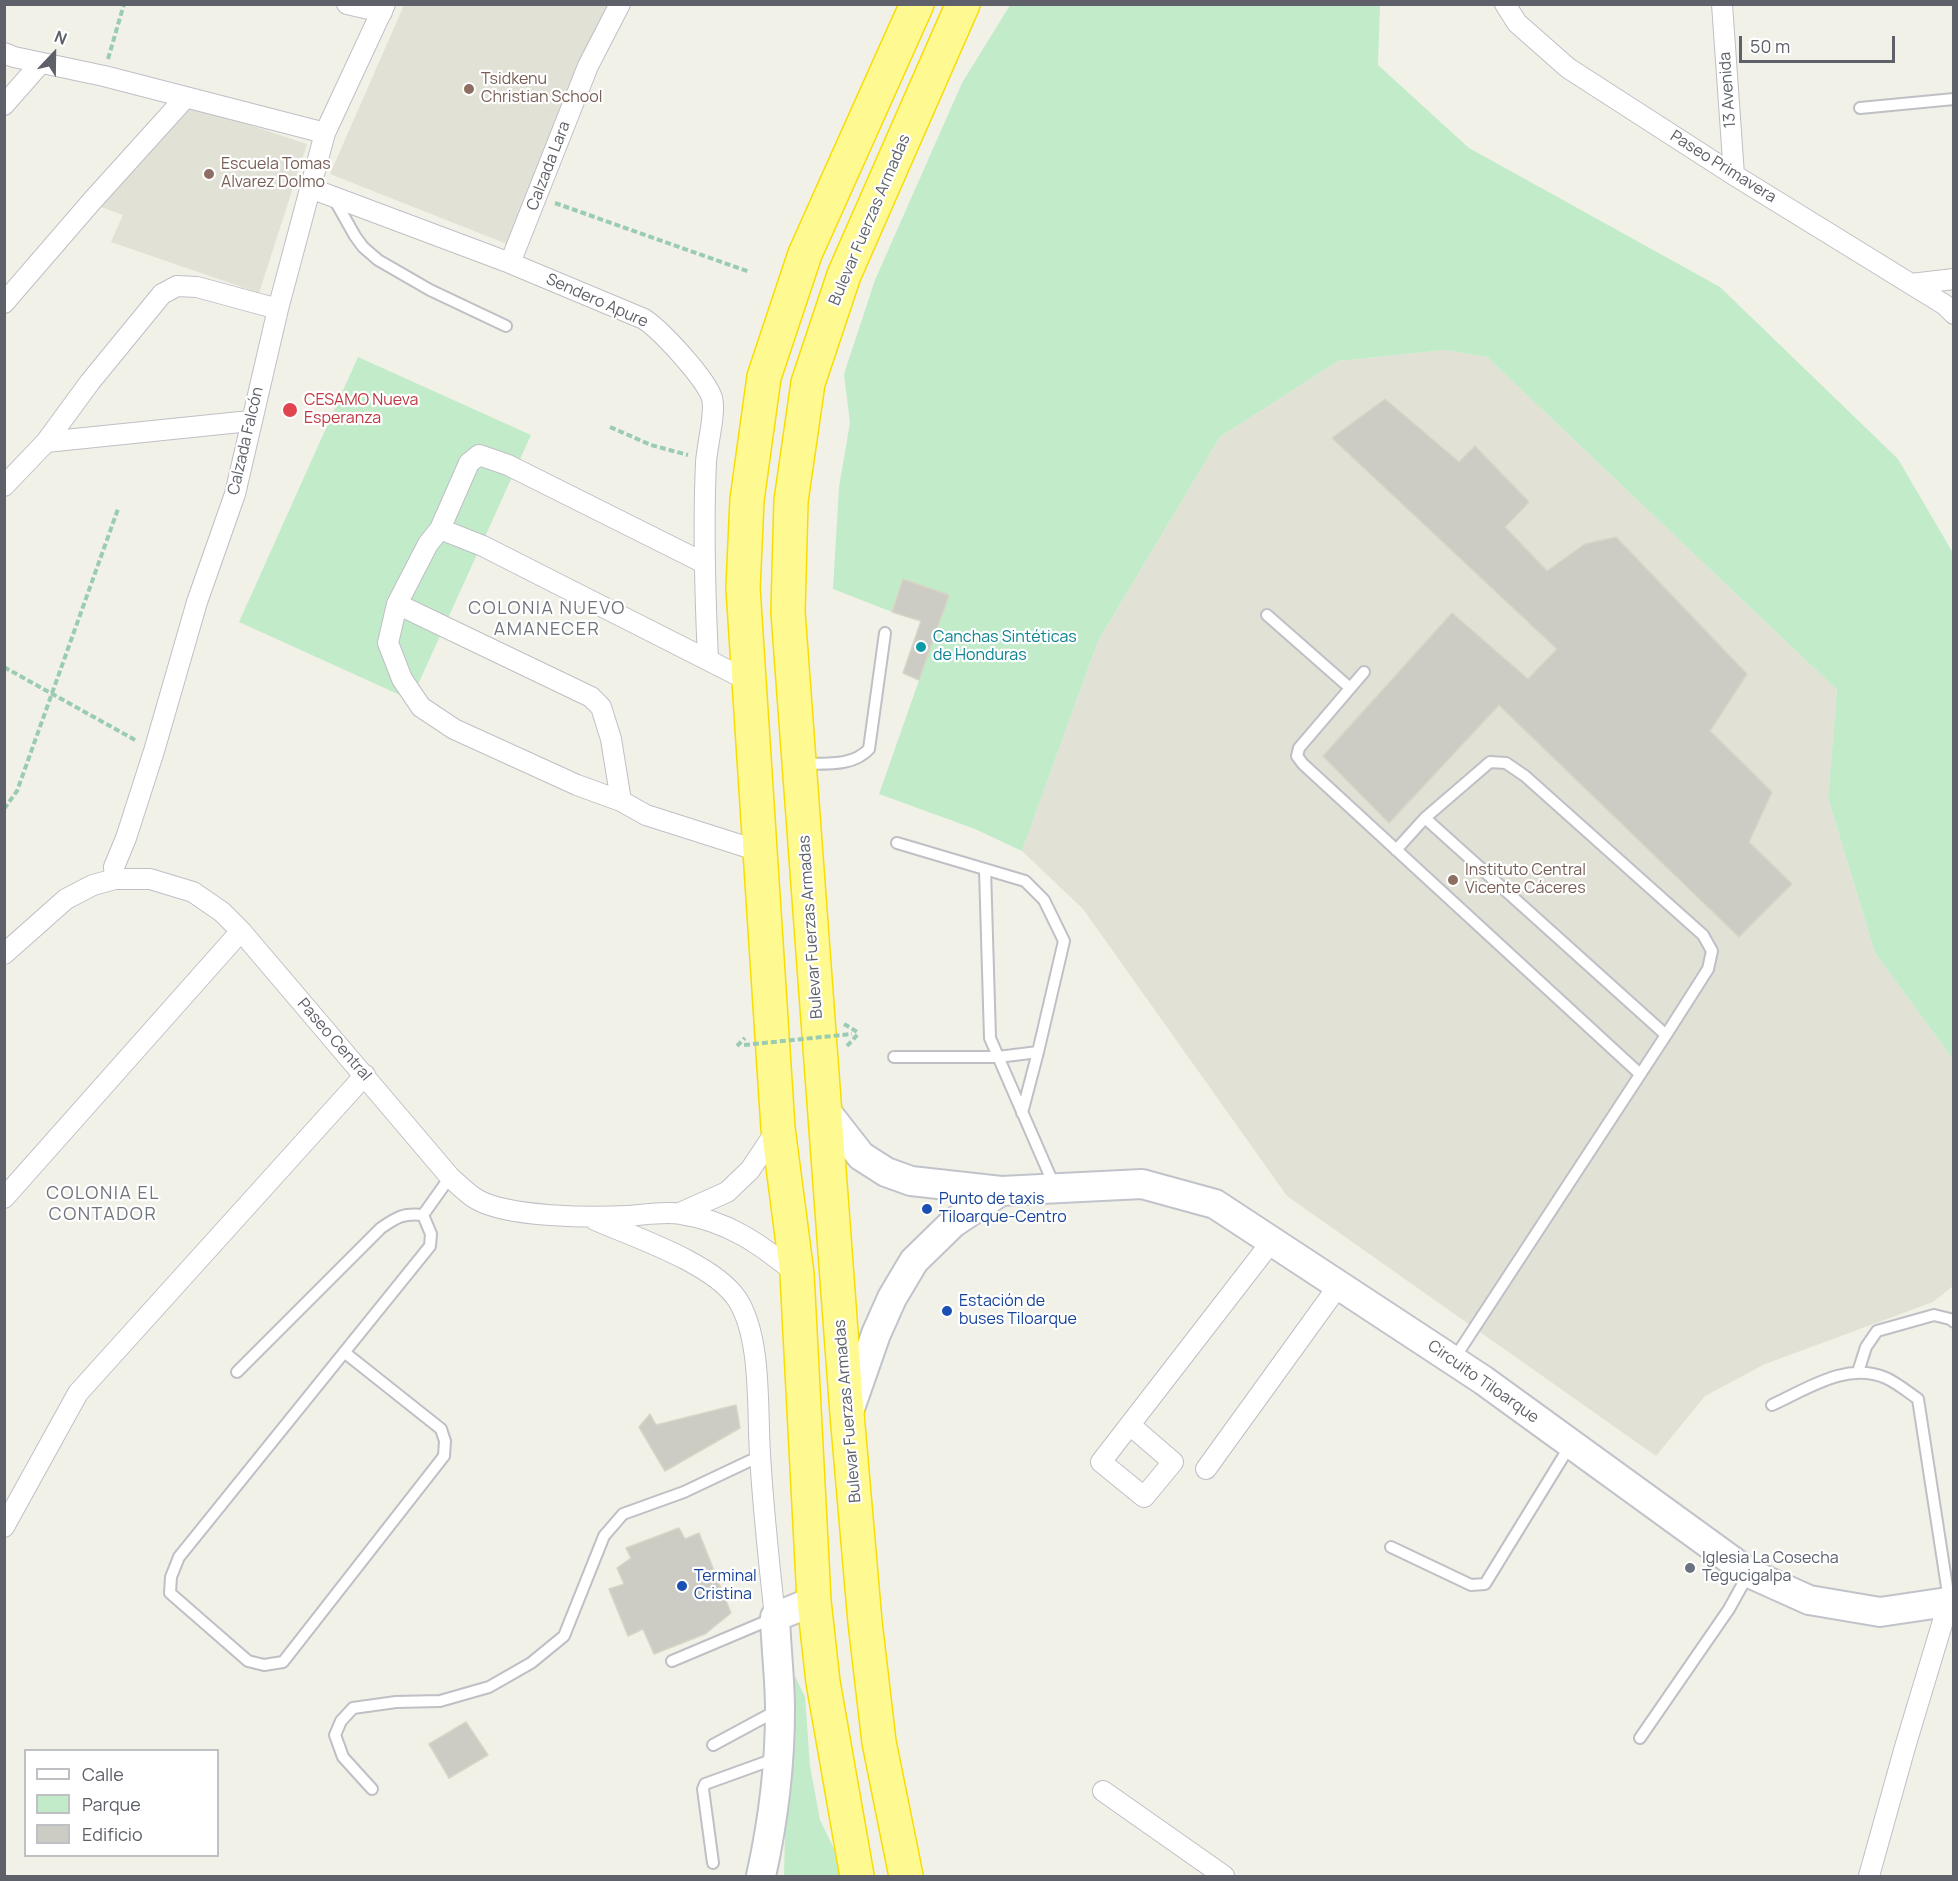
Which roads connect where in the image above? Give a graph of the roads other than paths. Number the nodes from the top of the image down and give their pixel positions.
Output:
1 (348, 4) edge
2 (620, 4) edge
3 (917, 4) edge
4 (963, 4) edge
5 (1504, 4) edge
6 (1722, 4) edge
7 (384, 8) edge
8 (4, 53) edge
9 (40, 64) junction
10 (186, 97) junction
11 (1953, 99) edge
12 (4, 105) edge
13 (1860, 108) dead end
14 (325, 133) junction
15 (1734, 175) junction
16 (310, 188) junction
17 (332, 196) junction
18 (510, 263) junction
19 (1953, 279) edge
20 (1911, 284) junction
21 (4, 303) edge
22 (278, 309) junction
23 (1953, 314) edge
24 (506, 327) dead end
25 (250, 421) junction
26 (45, 442) junction
27 (4, 486) edge
28 (440, 529) junction
29 (704, 562) junction
30 (397, 604) junction
31 (1267, 615) dead end
32 (885, 633) dead end
33 (708, 659) junction
34 (1364, 672) dead end
35 (749, 681) junction
36 (1350, 688) junction
37 (799, 765) junction
38 (621, 801) junction
39 (1425, 818) junction
40 (897, 843) dead end
41 (1396, 850) junction
42 (759, 851) junction
43 (985, 869) junction
44 (115, 879) junction
45 (241, 931) junction
46 (4, 954) edge
47 (1666, 1035) junction
48 (1038, 1052) junction
49 (894, 1056) dead end
50 (998, 1057) junction
51 (1640, 1074) junction
52 (364, 1075) junction
53 (825, 1110) junction
54 (1022, 1113) junction
55 (778, 1128) junction
56 (450, 1177) junction
57 (1056, 1188) junction
58 (1001, 1191) junction
59 (4, 1198) edge
60 (680, 1213) junction
61 (423, 1215) junction
62 (590, 1218) junction
63 (1272, 1241) junction
64 (797, 1274) junction
65 (1340, 1285) junction
66 (1953, 1322) edge
67 (344, 1352) junction
68 (1453, 1360) junction
69 (237, 1372) dead end
70 (1858, 1372) junction
71 (1772, 1405) dead end
72 (848, 1414) junction
73 (1130, 1425) dead end
74 (1571, 1444) junction
75 (760, 1456) junction
76 (1206, 1469) dead end
77 (4, 1527) edge
78 (1391, 1547) dead end
79 (1749, 1573) junction
80 (814, 1601) junction
81 (1951, 1601) edge
82 (775, 1617) junction
83 (672, 1661) dead end
84 (780, 1710) junction
85 (1640, 1738) dead end
86 (713, 1745) dead end
87 (777, 1758) junction
88 (372, 1789) dead end
89 (1103, 1791) dead end
90 (713, 1863) dead end
91 (761, 1876) edge
92 (856, 1876) edge
93 (906, 1876) edge
94 (1224, 1876) edge
95 (1869, 1876) edge

1 - 7 street
2 - 18 street, Calzada Lara
3 - 35 highway
4 - 37 highway, Bulevar Fuerzas Armadas
5 - 15 street, Paseo Primavera
6 - 15 street, 13 Avenida
7 - 14 street, Calzada Falcón
8 - 9 street
9 - 10 street
9 - 12 street
10 - 14 street
10 - 21 street
11 - 13 lane
14 - 16 street, Calzada Falcón
15 - 20 street, Paseo Primavera
16 - 17 street, Sendero Apure
16 - 22 street, Calzada Falcón
17 - 18 street, Sendero Apure
17 - 24 lane
18 - 29 street, Sendero Apure
19 - 20 street
20 - 23 street, Paseo Primavera
22 - 25 street, Calzada Falcón
22 - 26 street
25 - 26 street
25 - 44 street, Calzada Falcón
26 - 27 street
28 - 29 street
28 - 30 street
28 - 33 street
29 - 33 street, Sendero Apure
30 - 38 street
30 - 38 street
31 - 36 lane
32 - 37 lane
33 - 35 street
34 - 36 lane
35 - 42 highway
36 - 41 lane
37 - 53 highway, Bulevar Fuerzas Armadas
38 - 42 street
39 - 41 lane
39 - 47 lane
39 - 47 lane
40 - 43 lane
41 - 51 lane
42 - 55 highway
43 - 48 lane
43 - 50 lane
44 - 45 street, Paseo Central
44 - 46 street, Paseo Central
45 - 52 street, Paseo Central
45 - 59 street
47 - 51 lane
48 - 50 lane
48 - 54 lane
49 - 50 lane
50 - 54 lane
51 - 68 lane
52 - 56 street, Paseo Central
52 - 77 street
53 - 58 street, Circuito Tiloarque
53 - 72 highway, Bulevar Fuerzas Armadas
54 - 57 lane
55 - 60 street, Paseo Central
55 - 64 highway
56 - 61 lane
56 - 62 street, Paseo Central
57 - 58 street, Circuito Tiloarque
57 - 63 street, Circuito Tiloarque
58 - 72 street
60 - 62 street, Paseo Central
60 - 64 street, Paseo Central
61 - 67 lane
61 - 69 lane
62 - 75 street
63 - 65 street, Circuito Tiloarque
63 - 73 street
64 - 80 highway
65 - 68 street, Circuito Tiloarque
65 - 76 street
66 - 70 lane
67 - 67 lane
68 - 74 street, Circuito Tiloarque
70 - 71 lane
70 - 81 lane
72 - 93 highway, Bulevar Fuerzas Armadas
74 - 78 lane
74 - 79 street, Circuito Tiloarque
75 - 82 street
75 - 88 lane
79 - 81 street, Circuito Tiloarque
79 - 85 lane
80 - 82 street
80 - 92 highway
81 - 95 street
82 - 83 lane
82 - 84 street
84 - 86 lane
84 - 87 street
87 - 90 lane
87 - 91 street
89 - 94 street

